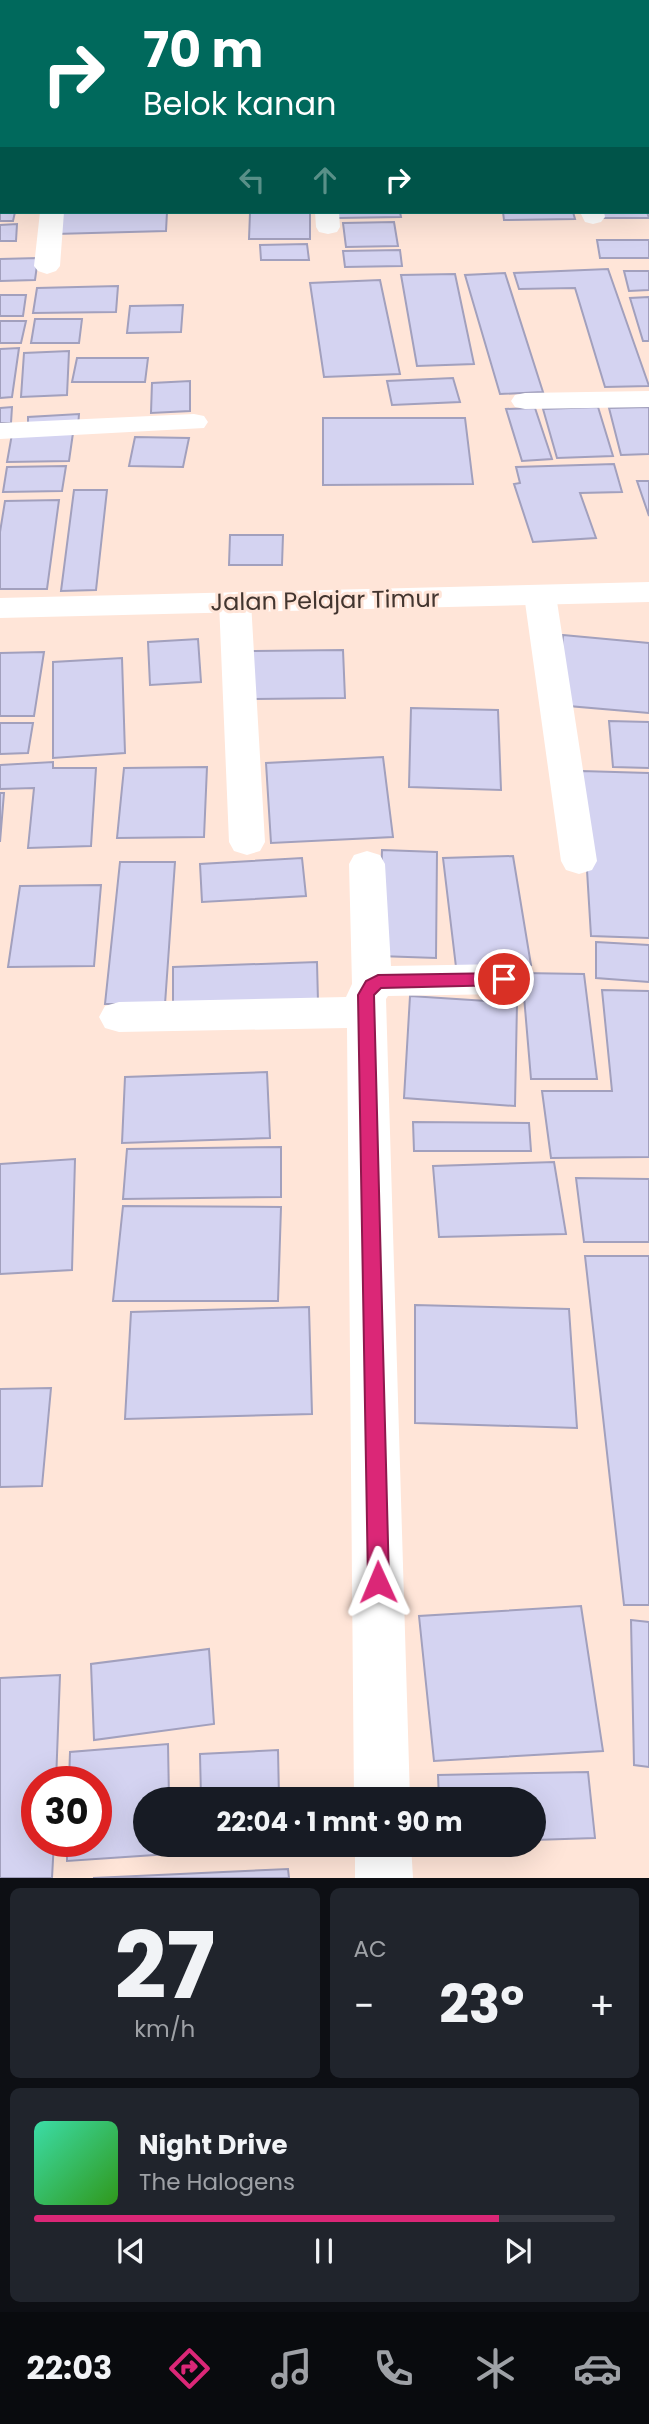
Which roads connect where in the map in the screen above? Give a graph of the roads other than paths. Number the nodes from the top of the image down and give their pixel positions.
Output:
1 (52, 214) edge
2 (47, 266) dead end
3 (649, 399) edge
4 (525, 401) dead end
5 (194, 422) dead end
6 (0, 430) edge
7 (649, 592) edge
8 (540, 595) junction
9 (234, 602) junction
10 (0, 608) edge
11 (247, 842) dead end
12 (579, 861) dead end
13 (367, 864) dead end
14 (504, 979) dead end
15 (369, 998) junction
16 (119, 1017) dead end
17 (383, 1787) edge
18 (383, 1857) edge
19 (384, 1878) edge

1 - 2 street
3 - 4 street
5 - 6 street
7 - 8 street, Jalan Pelajar Timur
8 - 9 street, Jalan Pelajar Timur
8 - 12 street
9 - 10 street, Jalan Pelajar Timur
9 - 11 street
13 - 15 street
14 - 15 street
15 - 16 street
15 - 17 street
18 - 19 street

